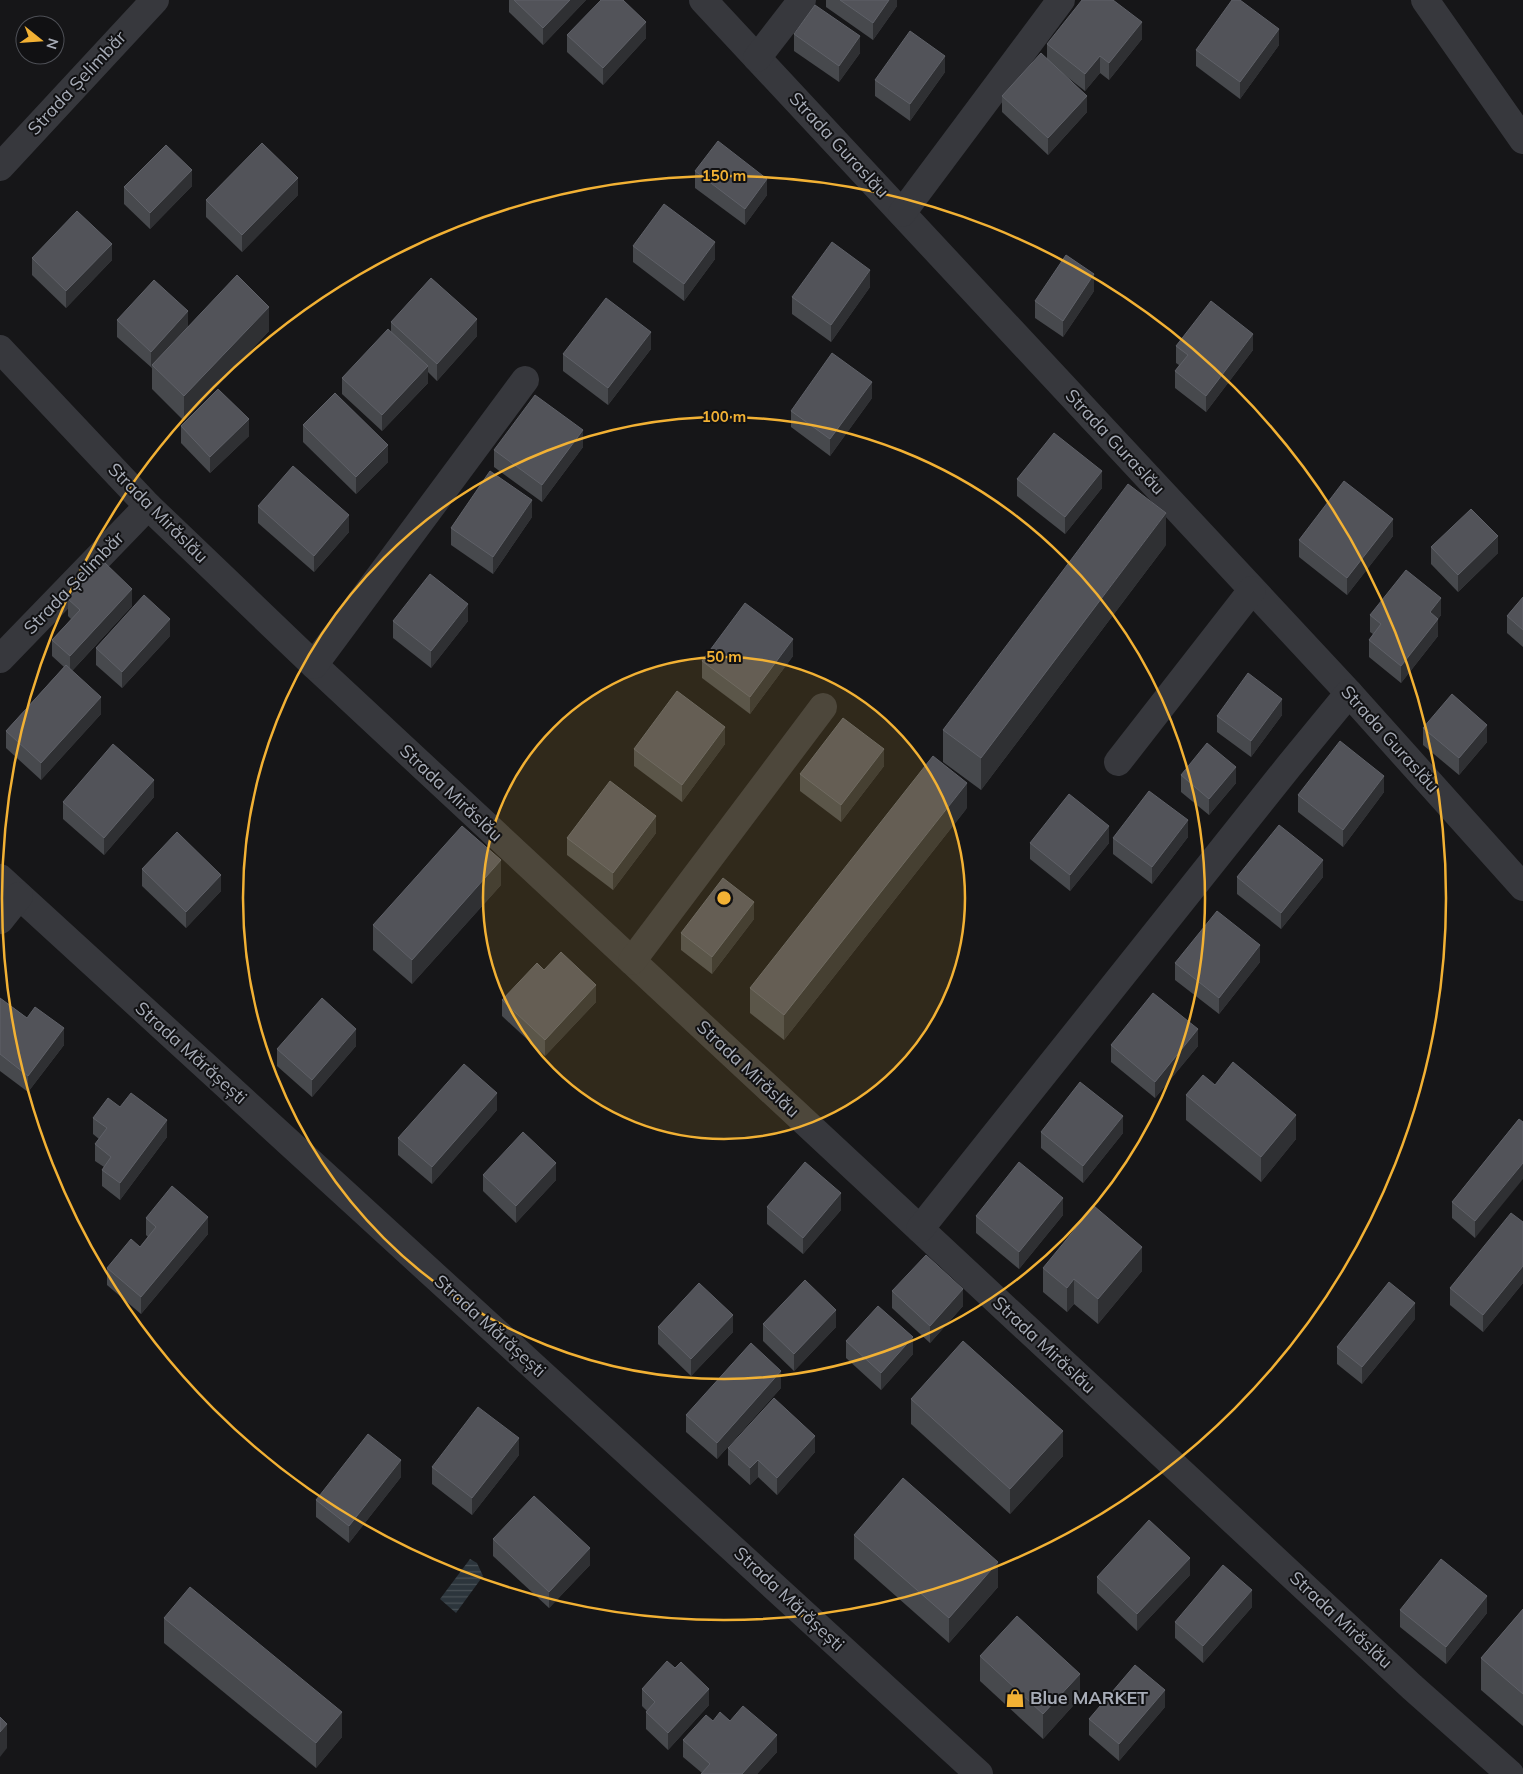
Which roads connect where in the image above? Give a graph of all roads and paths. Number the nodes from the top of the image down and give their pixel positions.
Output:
1 (155, 0) edge
2 (703, 0) edge
3 (802, 0) edge
4 (1061, 0) edge
5 (1425, 0) edge
6 (757, 58) junction
7 (1523, 140) edge
8 (0, 167) edge
9 (902, 213) junction
10 (0, 348) edge
11 (525, 380) dead end
12 (148, 506) junction
13 (1252, 590) junction
14 (0, 659) edge
15 (314, 665) junction
16 (1349, 693) junction
17 (823, 707) dead end
18 (1118, 762) dead end
19 (10, 887) edge
20 (1523, 887) edge
21 (0, 920) edge
22 (632, 961) junction
23 (920, 1229) junction
24 (979, 1774) edge
25 (1510, 1774) edge

1 - 8 street, Strada Șelimbăr
2 - 6 street, Strada Guraslău
3 - 6 street
4 - 9 street
5 - 7 street
6 - 9 street, Strada Guraslău
9 - 13 street, Strada Guraslău
10 - 12 street, Strada Mirăslău
11 - 15 street
12 - 14 street, Strada Șelimbăr
12 - 15 street, Strada Mirăslău
13 - 16 street, Strada Guraslău
13 - 18 street
15 - 22 street, Strada Mirăslău
16 - 20 street, Strada Guraslău
16 - 23 street
17 - 22 street
19 - 21 street
19 - 24 street, Strada Mărășești
22 - 23 street, Strada Mirăslău
23 - 25 street, Strada Mirăslău

